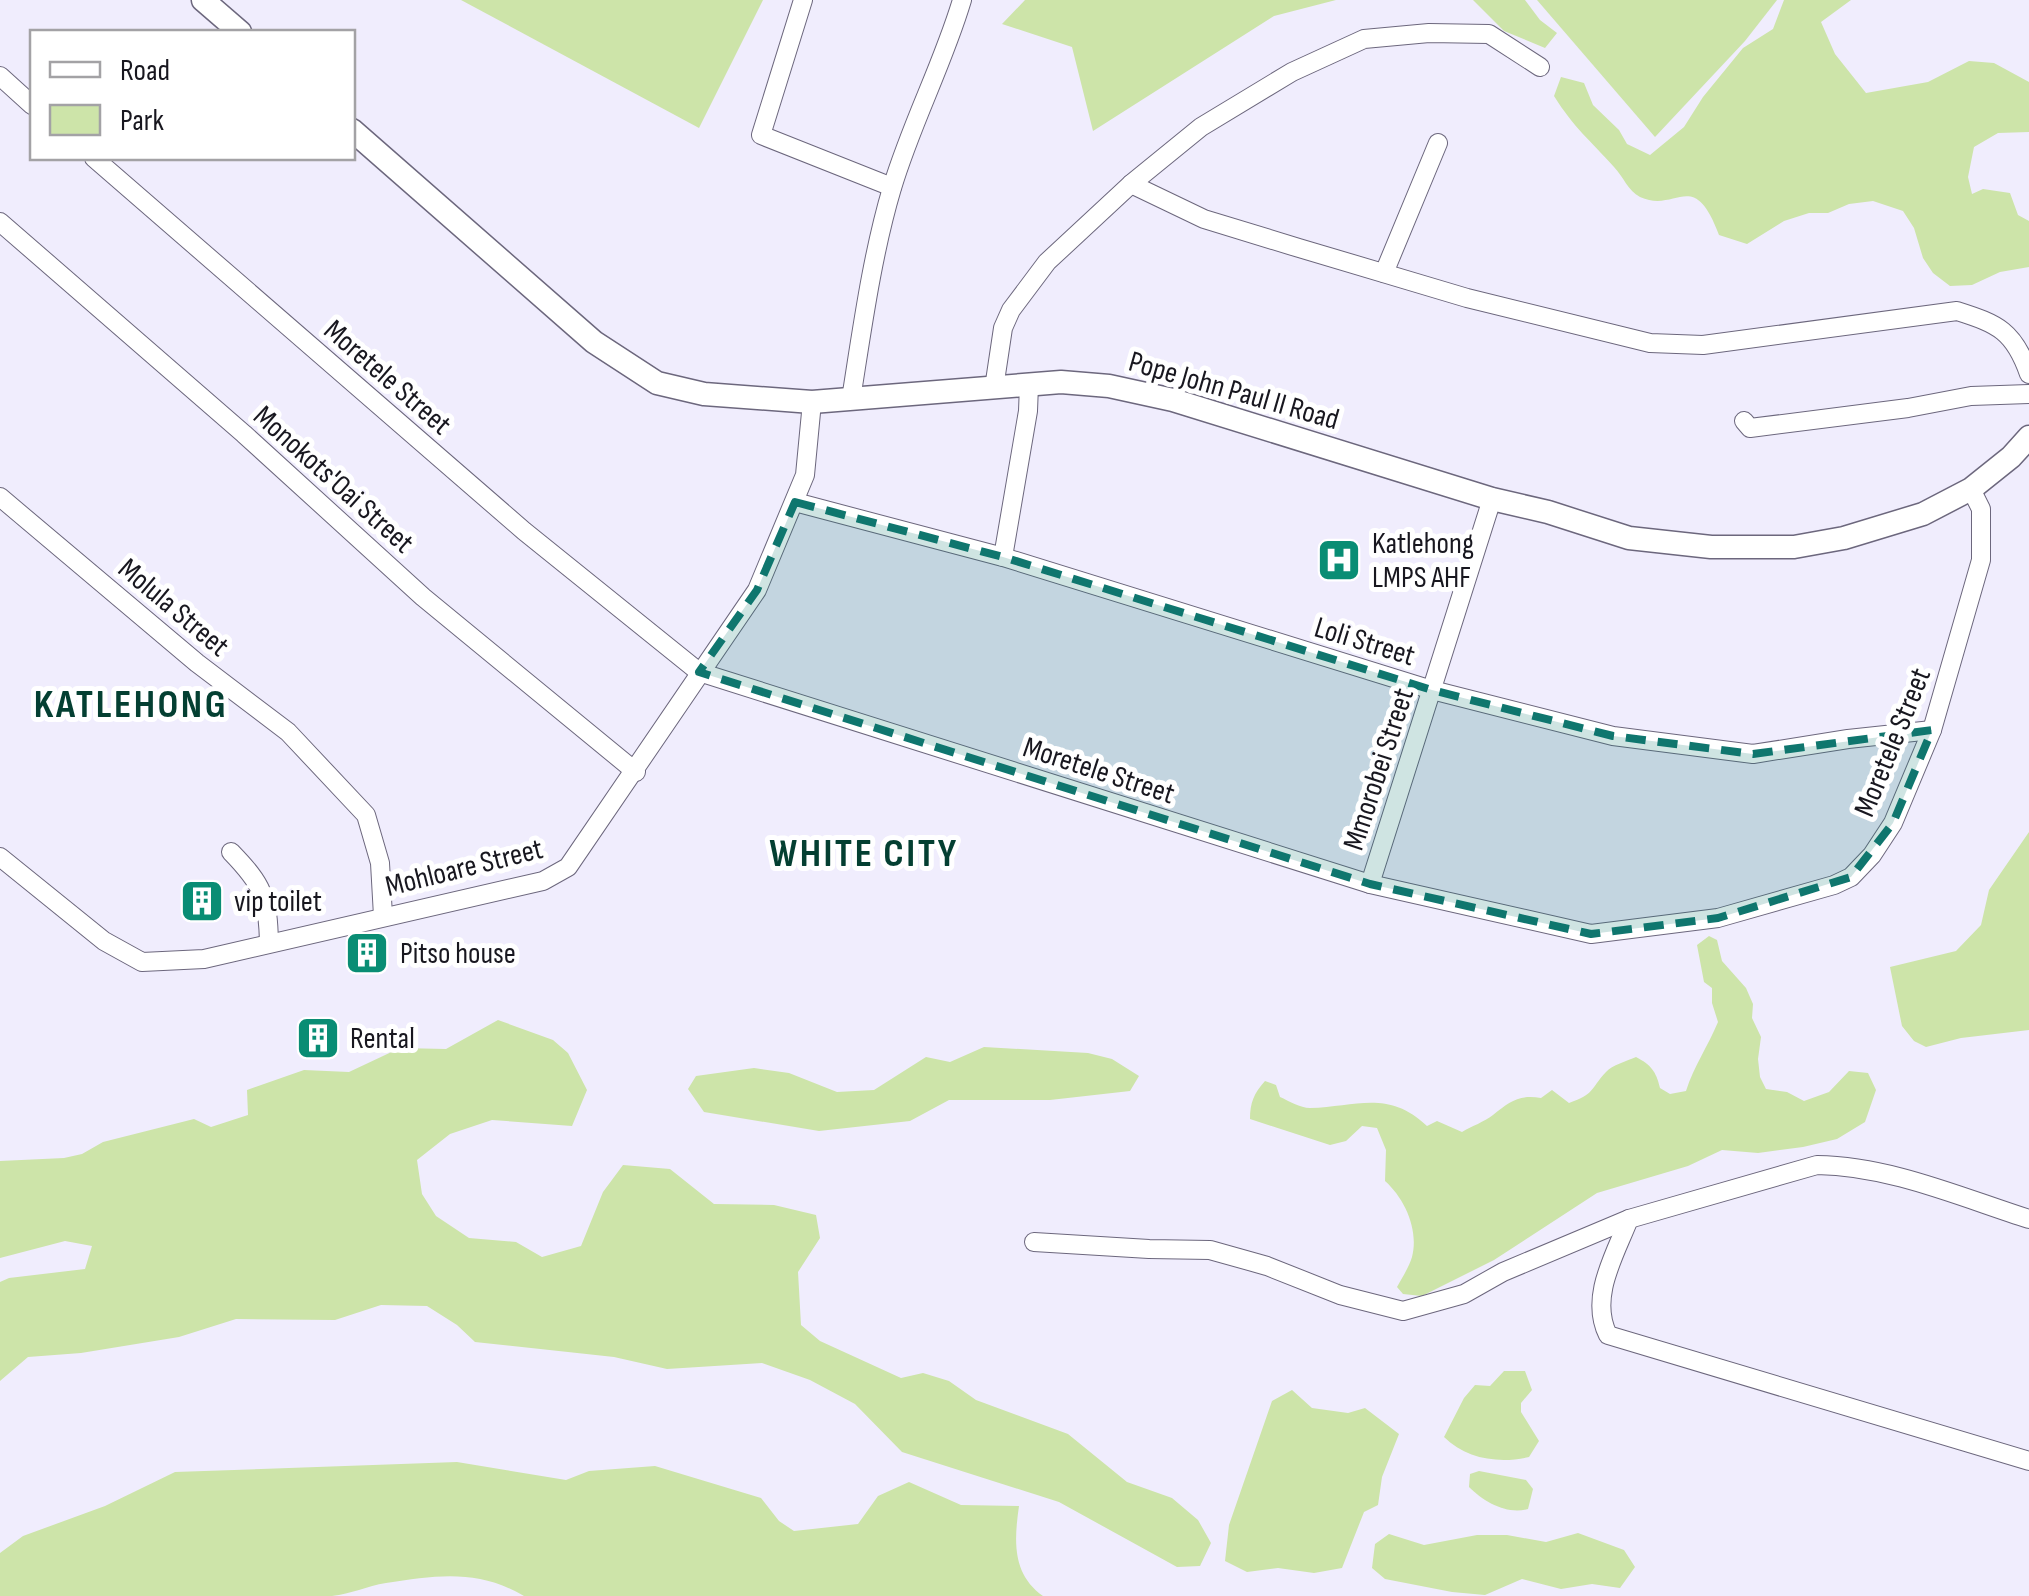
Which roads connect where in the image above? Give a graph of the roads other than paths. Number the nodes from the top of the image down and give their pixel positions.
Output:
1 (203, 0) edge
2 (803, 0) edge
3 (962, 0) edge
4 (238, 30) edge
5 (1540, 68) dead end
6 (0, 76) edge
7 (30, 102) edge
8 (355, 133) edge
9 (1438, 142) dead end
10 (96, 160) edge
11 (1132, 184) junction
12 (892, 187) junction
13 (0, 222) edge
14 (1384, 274) junction
15 (2029, 374) edge
16 (1029, 385) junction
17 (994, 388) junction
18 (2029, 394) edge
19 (851, 399) junction
20 (812, 402) junction
21 (1744, 421) dead end
22 (2029, 436) edge
23 (1971, 490) junction
24 (0, 497) edge
25 (1492, 499) junction
26 (794, 502) junction
27 (1002, 557) junction
28 (699, 672) junction
29 (1432, 690) junction
30 (1932, 730) junction
31 (636, 772) junction
32 (231, 852) dead end
33 (0, 856) edge
34 (1370, 884) junction
35 (383, 916) junction
36 (268, 943) junction
37 (1629, 1219) junction
38 (2029, 1219) edge
39 (1034, 1242) dead end
40 (2029, 1461) edge

1 - 4 main road
2 - 12 street
3 - 12 street
5 - 11 street
6 - 7 street
8 - 20 main road, Pope John Paul II Road
9 - 14 street
10 - 28 street, Moretele Street
11 - 14 street
11 - 17 street
12 - 19 street
13 - 31 street, Monokots'Oai Street
14 - 15 street
16 - 17 main road, Pope John Paul II Road
16 - 25 main road, Pope John Paul II Road
16 - 27 street
17 - 19 main road, Pope John Paul II Road
18 - 21 street
19 - 20 main road, Pope John Paul II Road
20 - 26 street, Mohloare Street
22 - 23 main road, Pope John Paul II Road
23 - 25 main road, Pope John Paul II Road
23 - 30 street, Moretele Street
24 - 35 street, Molula Street
25 - 29 street, Mmorobei Street
26 - 27 street, Loli Street
26 - 28 street, Mohloare Street
27 - 29 street, Loli Street
28 - 31 street, Mohloare Street
28 - 34 street, Moretele Street
29 - 30 street, Loli Street
29 - 34 street, Mmorobei Street
30 - 34 street, Moretele Street
31 - 35 street, Mohloare Street
32 - 36 street
33 - 36 street, Mohloare Street
35 - 36 street, Mohloare Street
37 - 38 street
37 - 39 street
37 - 40 street

